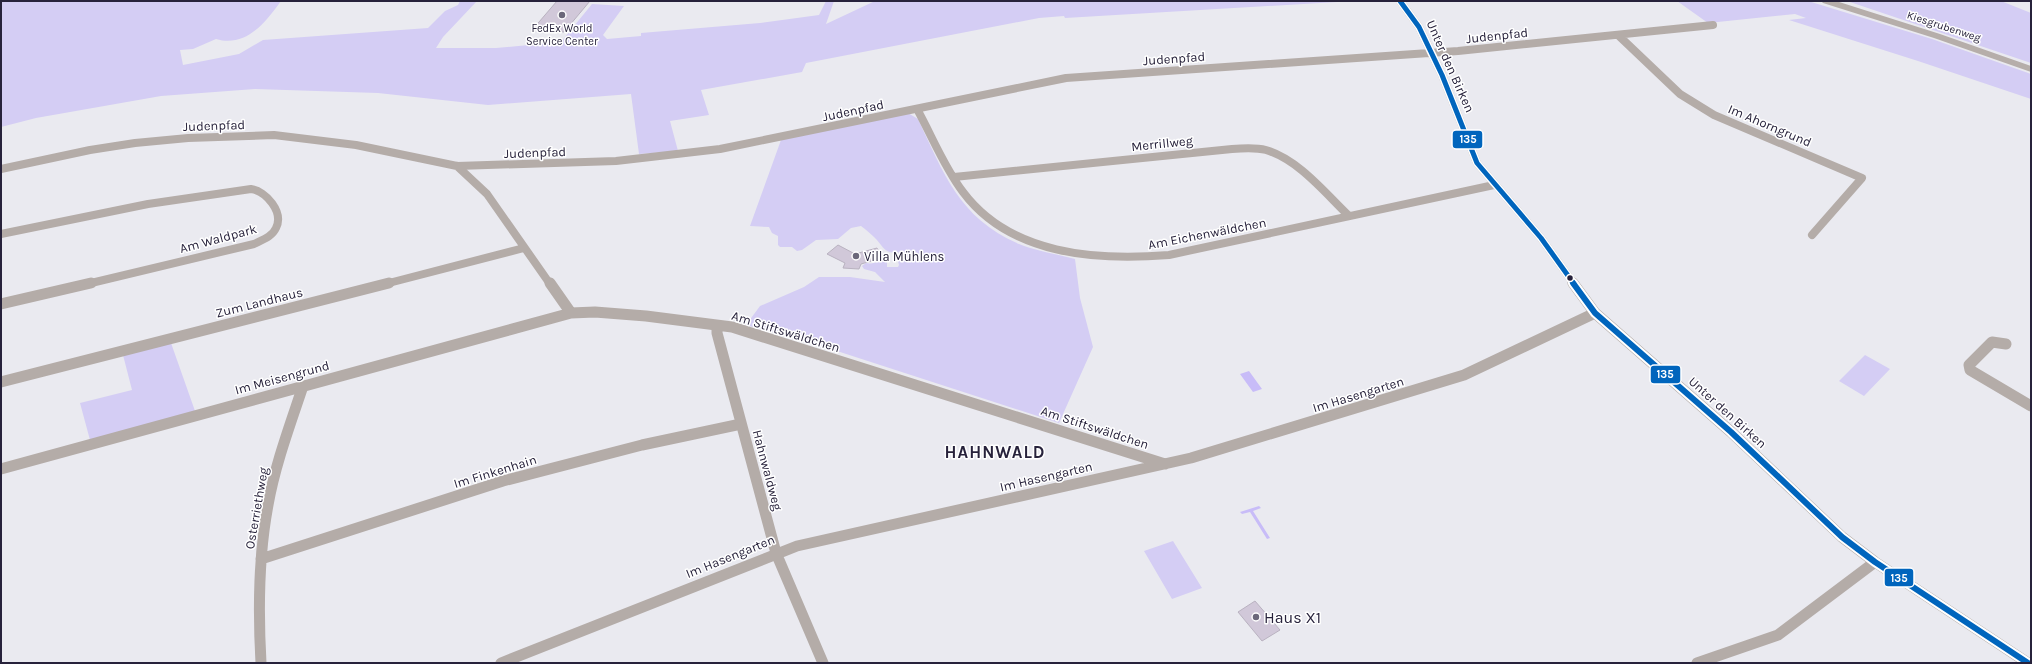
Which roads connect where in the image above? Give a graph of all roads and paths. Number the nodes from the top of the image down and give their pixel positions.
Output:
1 (1400, 1) edge
2 (1826, 1) edge
3 (1713, 25) dead end
4 (1618, 35) junction
5 (1430, 53) junction
6 (2031, 69) edge
7 (917, 109) junction
8 (457, 166) junction
9 (1, 169) edge
10 (954, 177) junction
11 (1494, 185) junction
12 (1349, 216) junction
13 (1, 234) edge
14 (1812, 235) dead end
15 (524, 248) junction
16 (1, 304) edge
17 (571, 313) junction
18 (1595, 313) junction
19 (717, 326) junction
20 (2006, 344) dead end
21 (1, 382) edge
22 (303, 386) junction
23 (2031, 406) edge
24 (741, 424) junction
25 (1165, 464) junction
26 (1, 469) edge
27 (776, 553) junction
28 (261, 559) junction
29 (1875, 562) junction
30 (261, 663) edge
31 (501, 663) edge
32 (823, 663) edge
33 (1697, 663) edge
34 (2028, 663) edge

1 - 5 street, Unter den Birken
2 - 6 main road, Kiesgrubenweg
3 - 4 street, Judenpfad
4 - 5 street, Judenpfad
4 - 14 street, Im Ahorngrund
5 - 7 street, Judenpfad
5 - 11 street, Unter den Birken
7 - 8 street, Judenpfad
7 - 10 street, Am Eichenwäldchen
8 - 9 street, Judenpfad
8 - 15 street
10 - 12 street, Merrillweg
10 - 12 street, Am Eichenwäldchen
11 - 12 street, Am Eichenwäldchen
11 - 18 street, Unter den Birken
13 - 16 street, Am Waldpark
15 - 17 street
15 - 21 street, Zum Landhaus
17 - 19 street, Am Stiftswäldchen
17 - 22 street, Im Meisengrund
18 - 25 street, Im Hasengarten
18 - 29 street, Unter den Birken
19 - 24 street, Hahnwaldweg
19 - 25 street, Am Stiftswäldchen
20 - 23 street
22 - 26 street, Im Meisengrund
22 - 28 street, Osterriethweg
24 - 27 street, Hahnwaldweg
24 - 28 street, Im Finkenhain
25 - 27 street, Im Hasengarten
27 - 31 street, Im Hasengarten
27 - 32 street, Hahnwaldweg
28 - 30 street, Osterriethweg
29 - 33 street
29 - 34 street, Unter den Birken

